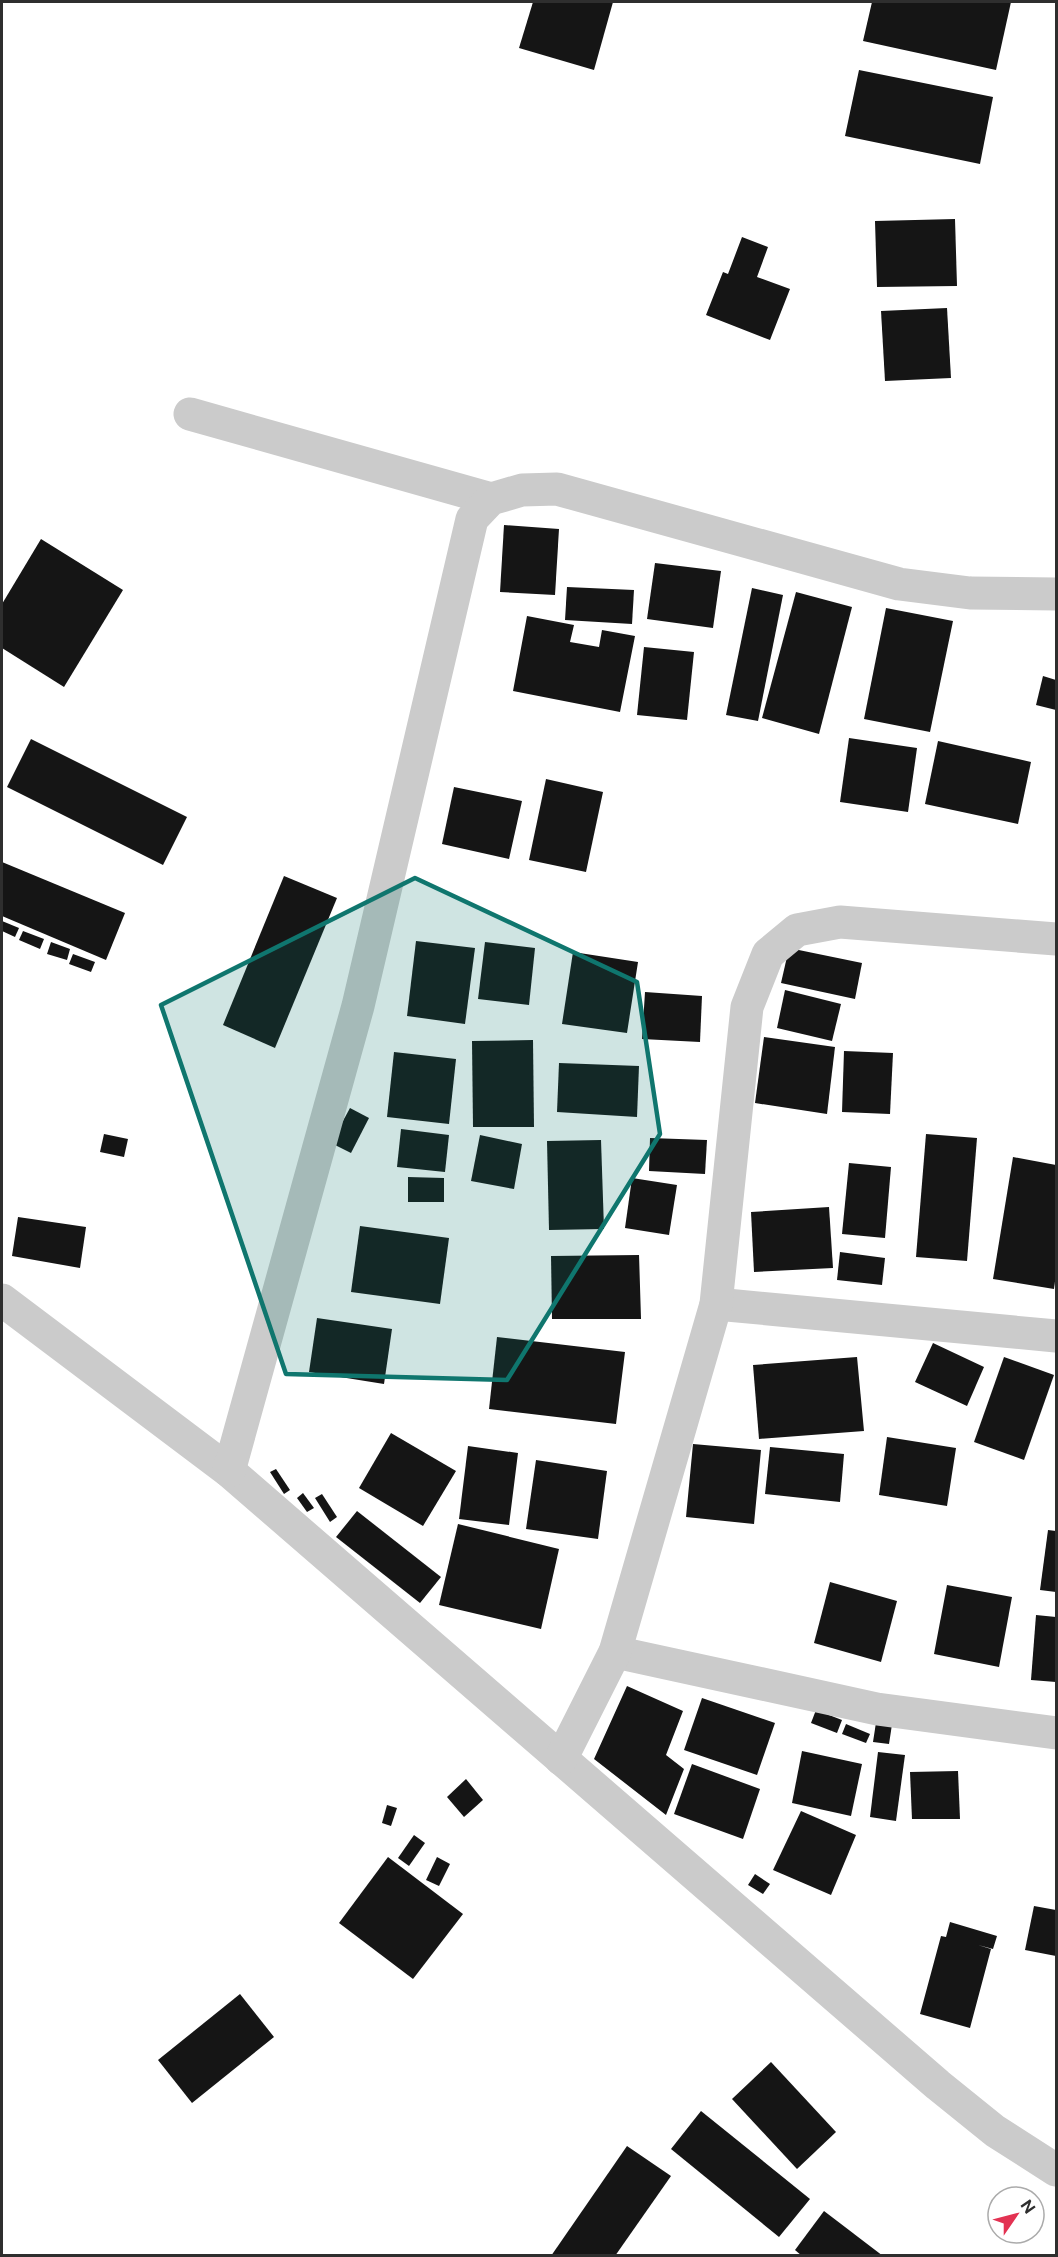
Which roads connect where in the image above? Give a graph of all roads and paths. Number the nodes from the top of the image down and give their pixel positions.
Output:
1 (190, 414) dead end
2 (491, 499) junction
3 (1056, 594) edge
4 (1056, 939) edge
5 (2, 1300) edge
6 (716, 1304) junction
7 (1056, 1336) edge
8 (229, 1471) junction
9 (615, 1652) junction
10 (1056, 1733) edge
11 (561, 1759) junction
12 (1056, 2170) edge

1 - 2 street
2 - 3 street
2 - 8 street
4 - 6 street
5 - 8 street
6 - 7 street
6 - 9 street
8 - 11 street
9 - 10 street
9 - 11 street
11 - 12 street

